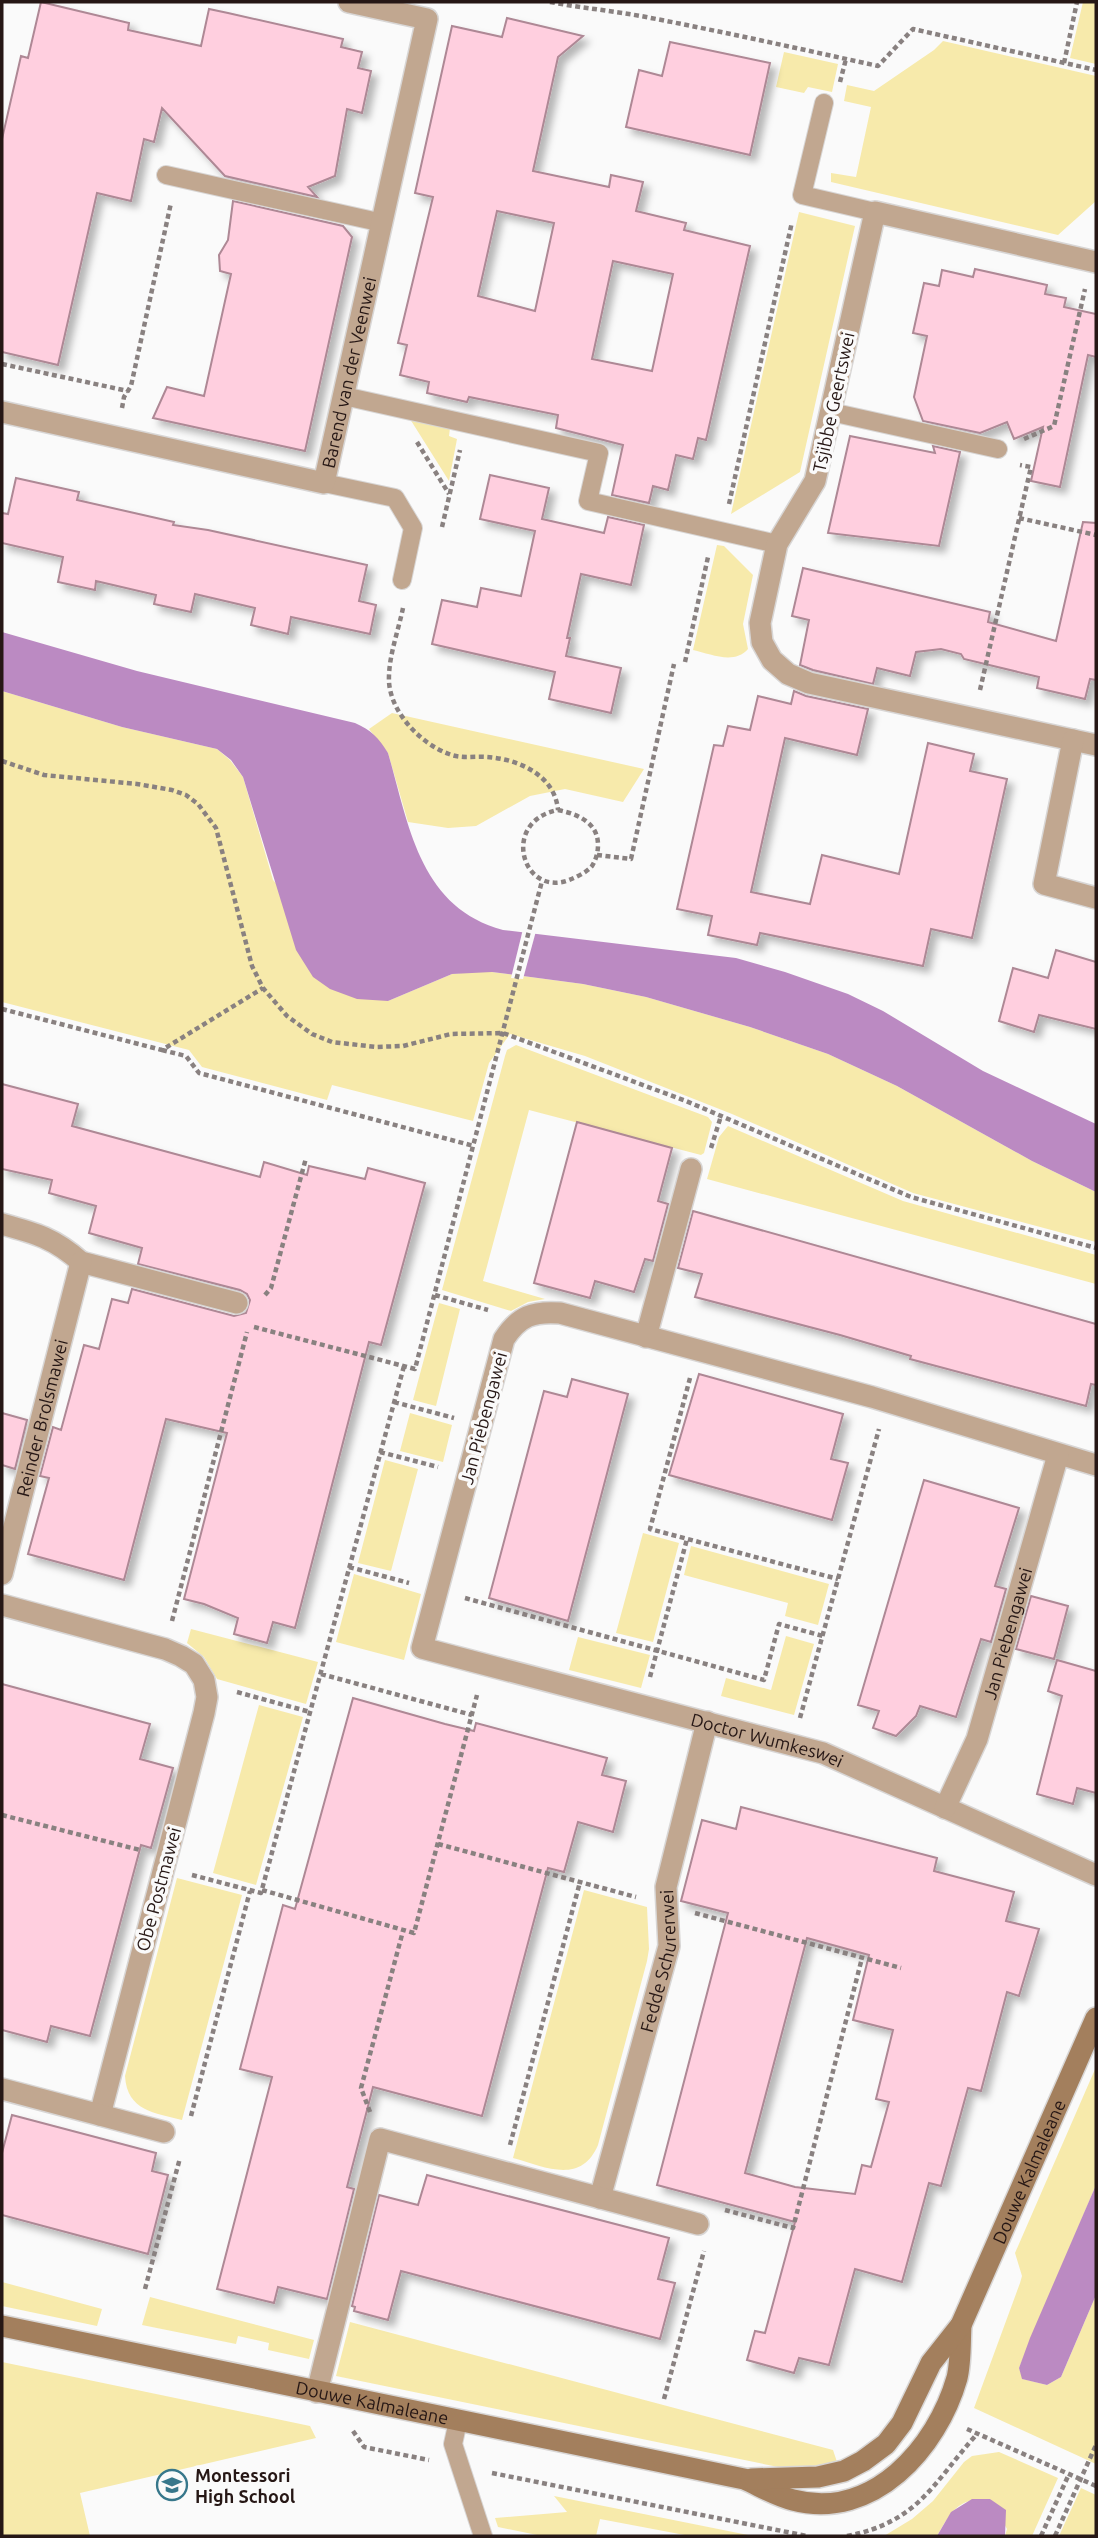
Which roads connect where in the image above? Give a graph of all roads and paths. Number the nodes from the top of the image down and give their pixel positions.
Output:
1 (349, 2) edge
2 (550, 2) edge
3 (1077, 2) edge
4 (1063, 62) junction
5 (1096, 70) edge
6 (824, 103) dead end
7 (166, 175) dead end
8 (802, 195) junction
9 (170, 208) dead end
10 (875, 212) junction
11 (383, 223) junction
12 (1096, 262) edge
13 (1086, 285) dead end
14 (2, 363) edge
15 (344, 396) junction
16 (396, 408) junction
17 (2, 412) edge
18 (831, 412) junction
19 (466, 424) junction
20 (1017, 442) dead end
21 (998, 449) dead end
22 (1013, 463) dead end
23 (324, 482) junction
24 (450, 495) junction
25 (1019, 518) junction
26 (413, 528) junction
27 (719, 531) junction
28 (1096, 535) edge
29 (777, 544) junction
30 (402, 580) joint
31 (685, 662) dead end
32 (674, 664) dead end
33 (986, 664) dead end
34 (1073, 740) junction
35 (1096, 745) edge
36 (2, 761) edge
37 (558, 810) junction
38 (597, 855) junction
39 (542, 881) junction
40 (1096, 898) edge
41 (263, 988) junction
42 (2, 1009) edge
43 (503, 1033) junction
44 (162, 1050) junction
45 (474, 1146) junction
46 (306, 1158) dead end
47 (691, 1169) dead end
48 (2, 1224) edge
49 (1096, 1248) edge
50 (81, 1262) junction
51 (435, 1295) junction
52 (262, 1298) dead end
53 (237, 1303) dead end
54 (516, 1324) junction
55 (646, 1337) junction
56 (698, 1350) junction
57 (404, 1365) junction
58 (886, 1401) junction
59 (394, 1402) junction
60 (460, 1420) dead end
61 (380, 1452) junction
62 (1058, 1455) junction
63 (1096, 1465) edge
64 (448, 1470) dead end
65 (687, 1539) junction
66 (349, 1567) junction
67 (2, 1574) edge
68 (838, 1579) junction
69 (437, 1591) junction
70 (2, 1605) edge
71 (176, 1608) dead end
72 (823, 1636) junction
73 (422, 1648) joint
74 (657, 1650) junction
75 (485, 1664) junction
76 (321, 1674) junction
77 (205, 1688) junction
78 (643, 1705) junction
79 (310, 1712) junction
80 (472, 1715) junction
81 (706, 1722) junction
82 (793, 1745) junction
83 (945, 1808) junction
84 (2, 1815) edge
85 (438, 1844) junction
86 (165, 1862) junction
87 (1096, 1875) edge
88 (250, 1890) junction
89 (262, 1890) junction
90 (692, 1912) dead end
91 (403, 1931) junction
92 (862, 1958) junction
93 (901, 1968) dead end
94 (1096, 2018) edge
95 (2, 2090) edge
96 (100, 2115) junction
97 (188, 2125) dead end
98 (164, 2133) dead end
99 (380, 2139) junction
100 (181, 2151) dead end
101 (503, 2172) junction
102 (600, 2198) junction
103 (716, 2207) dead end
104 (703, 2232) joint
105 (145, 2289) dead end
106 (961, 2325) junction
107 (2, 2326) edge
108 (324, 2393) junction
109 (664, 2399) dead end
110 (458, 2421) junction
111 (977, 2434) dead end
112 (1096, 2445) edge
113 (461, 2467) junction
114 (1069, 2474) junction
115 (744, 2479) junction
116 (1081, 2479) junction
117 (1096, 2486) edge
118 (483, 2536) edge
119 (807, 2536) edge
120 (1041, 2536) edge
121 (1055, 2536) edge

1 - 11 street, Barend van der Veenwei
2 - 4 path
3 - 4 path
4 - 5 path
6 - 8 lane
7 - 11 lane
8 - 10 lane
8 - 27 path
9 - 14 path
10 - 12 street
10 - 18 street, Tsjibbe Geertswei
11 - 15 street, Barend van der Veenwei
13 - 20 path
15 - 16 lane
15 - 23 street, Barend van der Veenwei
16 - 19 lane
16 - 24 path
17 - 23 street, Barend van der Veenwei
18 - 21 lane
18 - 29 street, Tsjibbe Geertswei
19 - 24 path
19 - 27 lane
22 - 25 path
23 - 26 lane
24 - 26 path
25 - 28 path
25 - 33 path
26 - 30 lane
27 - 29 lane
27 - 31 path
29 - 34 street, Tsjibbe Geertswei
30 - 37 path
32 - 38 path
34 - 35 street, Tsjibbe Geertswei
34 - 40 street
36 - 41 path
37 - 38 path
37 - 39 path
38 - 39 path
39 - 43 path
41 - 43 path
41 - 44 path
42 - 44 path
43 - 45 path
43 - 49 path
44 - 45 path
45 - 51 path
46 - 52 path
47 - 55 street
48 - 50 street
50 - 53 street
50 - 67 street, Reinder Brolsmawei
51 - 54 path
51 - 57 path
54 - 55 street
54 - 69 street, Jan Piebengawei
55 - 56 street
56 - 58 street
56 - 65 path
57 - 59 path
57 - 71 path
58 - 62 street
58 - 68 path
59 - 60 path
59 - 61 path
61 - 64 path
61 - 66 path
62 - 63 street
62 - 83 street, Jan Piebengawei
65 - 68 path
65 - 74 path
66 - 69 path
66 - 76 path
68 - 72 path
69 - 73 street, Jan Piebengawei
69 - 74 path
70 - 77 street
72 - 74 path
72 - 82 path
73 - 75 street, Doctor Wumkeswei
74 - 78 path
75 - 78 street, Doctor Wumkeswei
75 - 80 path
76 - 79 path
76 - 80 path
77 - 79 path
77 - 86 street, Obe Postmawei
78 - 81 street, Doctor Wumkeswei
79 - 89 path
80 - 85 path
81 - 82 street, Doctor Wumkeswei
81 - 102 street, Fedde Schurerwei
82 - 83 street, Doctor Wumkeswei
83 - 87 street, Doctor Wumkeswei
84 - 86 path
85 - 91 path
85 - 101 path
86 - 88 path
86 - 96 street, Obe Postmawei
88 - 89 path
88 - 97 path
89 - 91 path
90 - 92 path
91 - 99 path
92 - 93 path
92 - 103 path
94 - 106 street, Douwe Kalmaleane
95 - 96 street
96 - 98 street
99 - 101 street
99 - 108 street
100 - 105 path
101 - 102 street
102 - 104 street
104 - 109 path
106 - 115 street, Douwe Kalmaleane
106 - 115 street, Douwe Kalmaleane
107 - 108 street, Douwe Kalmaleane
108 - 110 street, Douwe Kalmaleane
108 - 113 path
110 - 113 lane
110 - 115 street, Douwe Kalmaleane
111 - 114 path
112 - 116 path
113 - 118 lane
113 - 119 path
114 - 116 path
114 - 120 path
116 - 117 path
116 - 121 path

